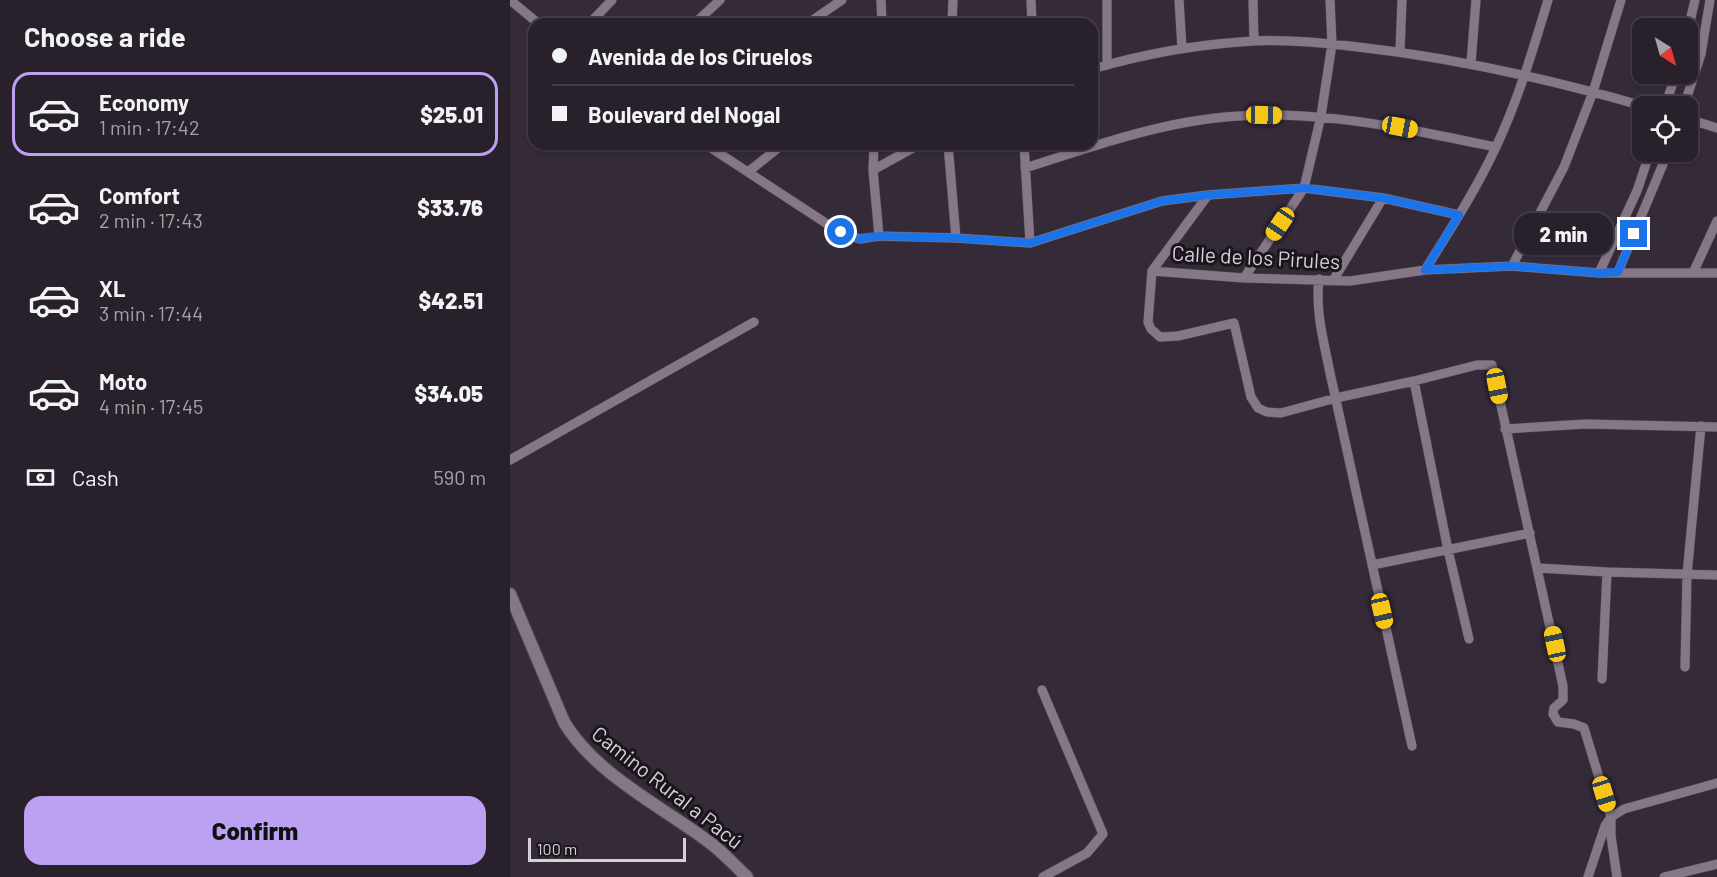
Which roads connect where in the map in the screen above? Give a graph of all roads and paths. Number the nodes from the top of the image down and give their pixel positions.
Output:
1 (510, 0) edge
2 (612, 0) edge
3 (720, 0) edge
4 (842, 0) edge
5 (881, 0) edge
6 (953, 0) edge
7 (1031, 0) edge
8 (1107, 0) edge
9 (1179, 0) edge
10 (1254, 0) edge
11 (1330, 0) edge
12 (1402, 0) edge
13 (1476, 0) edge
14 (1548, 0) edge
15 (1621, 0) edge
16 (1695, 0) edge
17 (1710, 0) edge
18 (532, 18) edge
19 (595, 18) edge
20 (700, 18) edge
21 (816, 18) edge
22 (882, 18) edge
23 (952, 18) edge
24 (1032, 18) edge
25 (1691, 18) edge
26 (1254, 41) junction
27 (1332, 44) junction
28 (1182, 48) junction
29 (1400, 51) junction
30 (1472, 63) junction
31 (1107, 65) junction
32 (1098, 67) edge
33 (1525, 75) junction
34 (1593, 92) junction
35 (1687, 96) edge
36 (1632, 103) edge
37 (1321, 116) junction
38 (1698, 122) edge
39 (1717, 128) edge
40 (1098, 146) edge
41 (1496, 147) junction
42 (714, 150) edge
43 (776, 150) edge
44 (874, 150) edge
45 (909, 150) edge
46 (949, 150) edge
47 (1024, 150) edge
48 (1084, 150) edge
49 (1646, 162) edge
50 (1664, 162) edge
51 (1025, 168) junction
52 (873, 170) junction
53 (748, 172) junction
54 (1304, 188) junction
55 (1208, 195) junction
56 (1383, 198) junction
57 (1459, 215) junction
58 (1717, 221) edge
59 (879, 236) junction
60 (956, 238) junction
61 (1030, 243) junction
62 (1512, 266) junction
63 (1152, 270) junction
64 (1425, 270) junction
65 (1618, 272) junction
66 (1599, 273) junction
67 (1693, 273) junction
68 (1717, 273) edge
69 (1244, 278) junction
70 (1319, 279) junction
71 (1334, 279) junction
72 (754, 322) dead end
73 (1414, 381) junction
74 (1335, 398) junction
75 (1701, 426) junction
76 (1717, 427) edge
77 (1505, 429) junction
78 (510, 460) edge
79 (1530, 533) junction
80 (1449, 550) junction
81 (1372, 565) junction
82 (1538, 568) junction
83 (1607, 572) junction
84 (1687, 574) junction
85 (1717, 574) edge
86 (510, 594) edge
87 (1469, 639) dead end
88 (1685, 667) dead end
89 (1602, 679) dead end
90 (1042, 690) dead end
91 (1412, 746) dead end
92 (1717, 783) edge
93 (1611, 817) junction
94 (1717, 864) edge
95 (747, 877) edge
96 (1043, 877) edge
97 (1588, 877) edge
98 (1617, 877) edge
99 (1664, 877) edge

1 - 18 street
2 - 19 street
3 - 20 street
4 - 21 street
5 - 22 street
6 - 23 street
7 - 24 street
8 - 31 street
9 - 28 street
10 - 26 street
11 - 27 street
12 - 29 street
13 - 30 street
14 - 33 street
15 - 34 street
16 - 25 street
17 - 35 street
26 - 27 street
26 - 28 street
27 - 29 street
27 - 37 street
28 - 31 street
29 - 30 street
30 - 33 street
31 - 32 street
33 - 34 street
33 - 41 street
34 - 36 street
34 - 62 street
37 - 40 street
37 - 41 street
37 - 54 street
38 - 39 street
41 - 57 street
42 - 53 street
43 - 53 street
44 - 52 street
45 - 52 street
46 - 60 street
47 - 51 street
48 - 51 street
49 - 66 street
50 - 65 street
51 - 61 street
52 - 59 street
53 - 59 street
54 - 55 street
54 - 56 street
54 - 69 street
55 - 61 street
55 - 63 street
56 - 57 street
56 - 71 street
57 - 64 street
58 - 67 street
59 - 60 street
60 - 61 street
62 - 64 street, Calle de los Pirules
62 - 66 street, Calle de los Pirules
63 - 69 street, Calle de los Pirules
63 - 74 street
64 - 71 street, Calle de los Pirules
65 - 66 street, Calle de los Pirules
65 - 67 street, Calle de los Pirules
67 - 68 street, Calle de los Pirules
69 - 70 street, Calle de los Pirules
70 - 71 street, Calle de los Pirules
70 - 74 street
72 - 78 street
73 - 74 street
73 - 77 street
73 - 80 street
74 - 81 street
75 - 76 street
75 - 77 street
75 - 84 street
77 - 79 street
79 - 80 street
79 - 82 street
80 - 81 street
80 - 87 street
81 - 91 street
82 - 83 street
82 - 93 street
83 - 84 street
83 - 89 street
84 - 85 street
84 - 88 street
86 - 95 street, Camino Rural a Pacú
90 - 96 street
92 - 93 street
93 - 97 street
93 - 98 street
94 - 99 street

